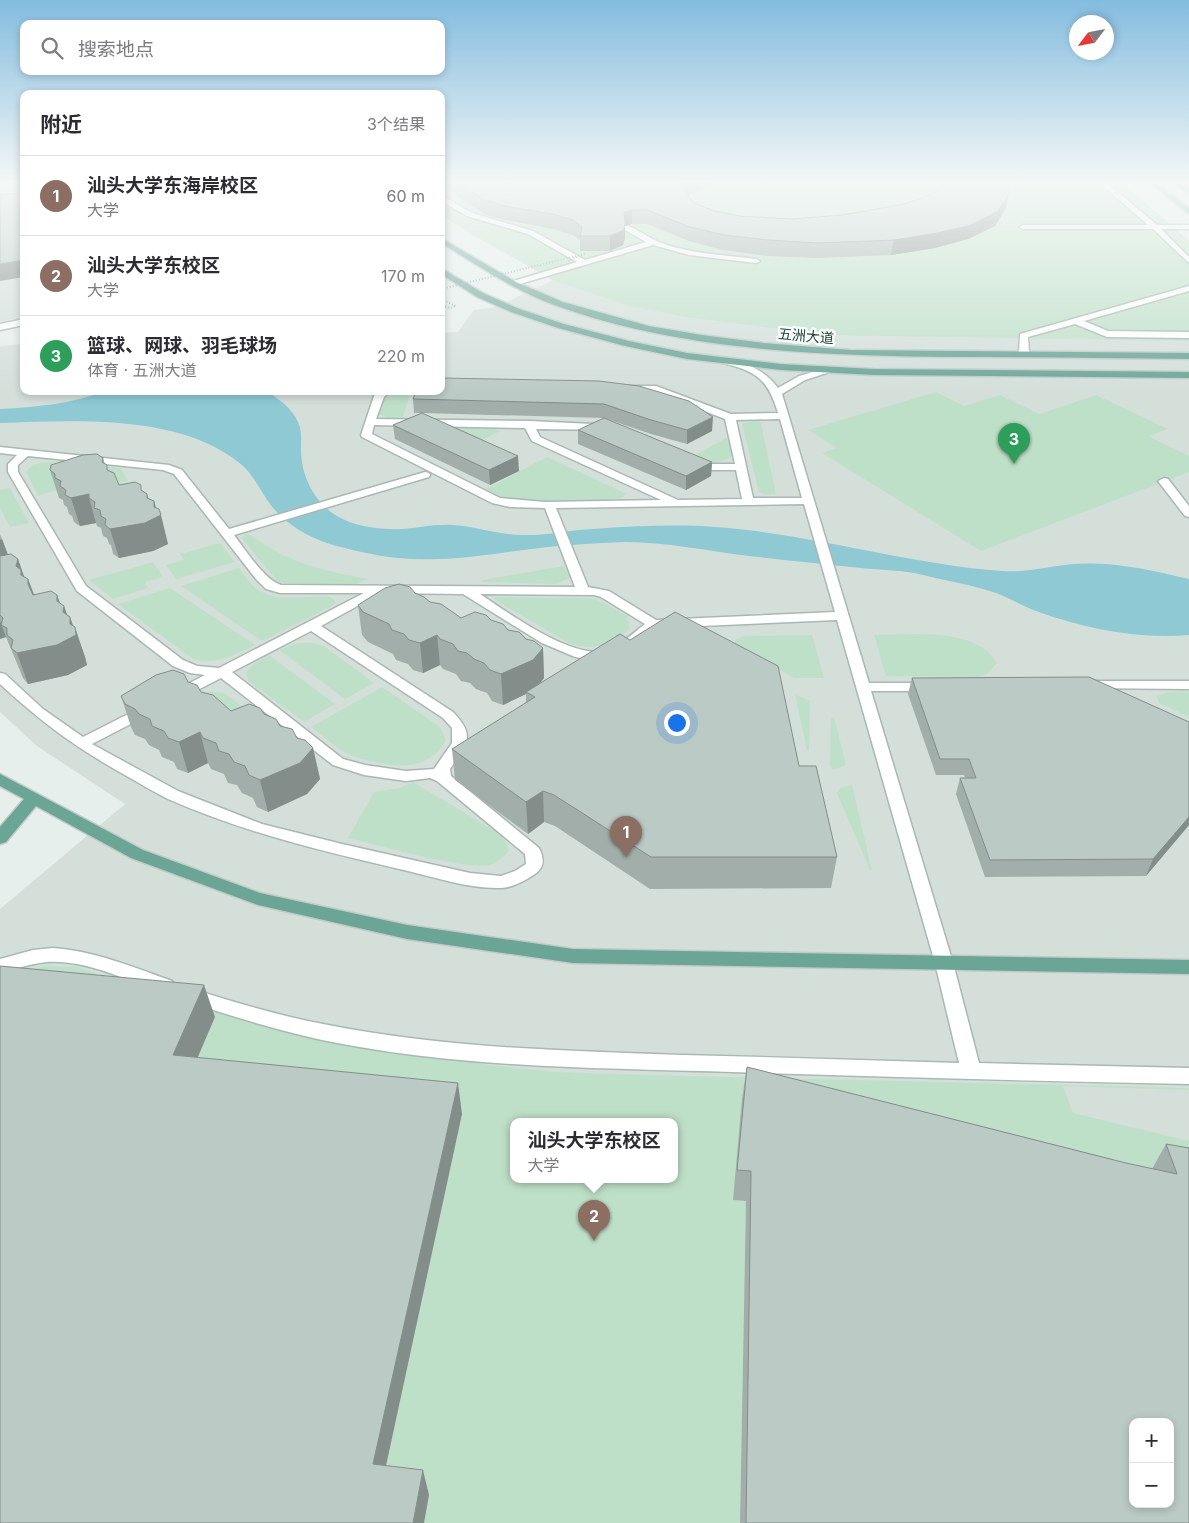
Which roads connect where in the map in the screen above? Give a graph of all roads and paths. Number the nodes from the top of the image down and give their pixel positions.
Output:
1 (464, 254) edge
2 (568, 254) edge
3 (585, 254) joint
4 (614, 254) edge
5 (702, 254) edge
6 (568, 262) dead end
7 (756, 262) dead end
8 (584, 263) junction
9 (445, 273) edge
10 (513, 284) junction
11 (445, 288) edge
12 (1189, 288) edge
13 (445, 301) edge
14 (445, 306) edge
15 (1076, 321) junction
16 (20, 323) edge
17 (0, 326) edge
18 (1189, 335) edge
19 (1024, 353) junction
20 (1189, 356) edge
21 (722, 360) junction
22 (831, 370) junction
23 (1189, 375) edge
24 (617, 389) edge
25 (776, 393) junction
26 (380, 395) edge
27 (783, 416) junction
28 (730, 417) junction
29 (370, 422) junction
30 (530, 424) junction
31 (623, 432) edge
32 (0, 450) edge
33 (25, 453) junction
34 (683, 457) edge
35 (741, 467) junction
36 (425, 476) dead end
37 (1164, 482) dead end
38 (808, 501) junction
39 (748, 502) junction
40 (677, 503) junction
41 (549, 504) junction
42 (1189, 514) edge
43 (226, 533) junction
44 (380, 590) junction
45 (465, 590) junction
46 (583, 591) junction
47 (841, 616) junction
48 (653, 624) junction
49 (312, 626) junction
50 (223, 672) junction
51 (0, 678) edge
52 (1189, 685) edge
53 (950, 686) edge
54 (862, 687) junction
55 (1111, 698) edge
56 (82, 743) junction
57 (0, 779) edge
58 (444, 779) junction
59 (34, 798) junction
60 (0, 838) edge
61 (944, 963) junction
62 (0, 966) edge
63 (1189, 967) edge
64 (971, 1071) junction
65 (1189, 1076) edge

1 - 10 main road, 五洲大道
2 - 8 street
3 - 6 path, bridge
3 - 11 path, bridge
4 - 8 street
5 - 7 street
8 - 10 street
9 - 21 main road, 五洲大道
10 - 19 main road, 五洲大道
12 - 15 street
13 - 14 path
15 - 18 street
15 - 19 street
16 - 17 street
19 - 20 main road, 五洲大道
21 - 22 main road, 五洲大道
21 - 25 street
22 - 23 main road, 五洲大道
22 - 25 street
24 - 28 street
25 - 27 street
26 - 29 street
27 - 28 street
27 - 38 street
28 - 35 street
29 - 30 street
29 - 41 street
30 - 31 street
30 - 40 street
32 - 33 street
33 - 43 street
33 - 50 street
34 - 35 street
35 - 39 street
36 - 43 street
37 - 42 street
38 - 39 street
38 - 47 street
39 - 40 street
40 - 41 street
41 - 46 street
43 - 44 street
44 - 45 street
44 - 49 street
45 - 46 street
45 - 48 street
46 - 48 street
47 - 48 street
47 - 54 street
49 - 50 street
49 - 58 street
50 - 56 street
50 - 58 street
51 - 56 street
52 - 55 street
53 - 54 street
54 - 61 street
56 - 58 street
57 - 59 main road
59 - 60 main road
59 - 61 main road
61 - 63 main road
61 - 64 street
62 - 64 street
64 - 65 street

